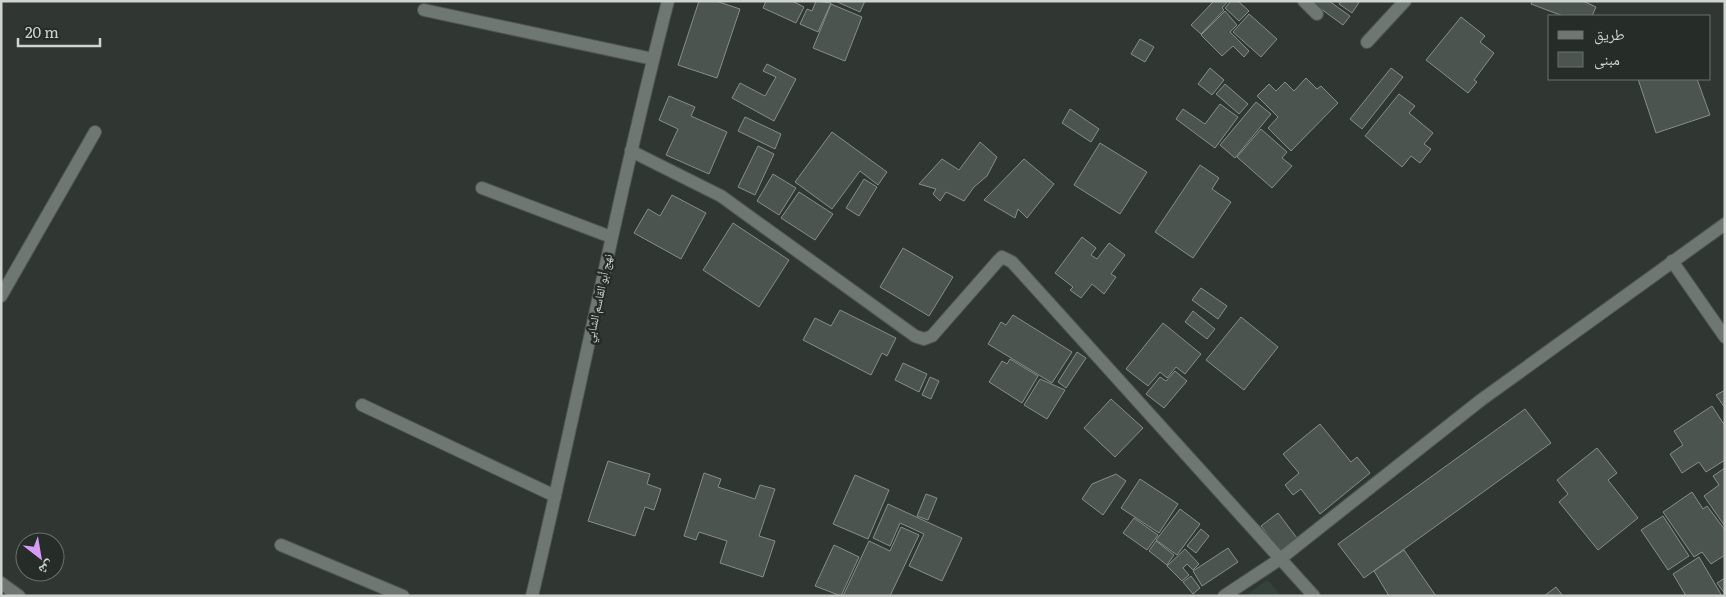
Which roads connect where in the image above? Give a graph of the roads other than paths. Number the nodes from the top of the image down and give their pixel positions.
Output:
1 (668, 1) edge
2 (1304, 1) edge
3 (1405, 1) edge
4 (424, 10) dead end
5 (1317, 14) dead end
6 (1367, 42) dead end
7 (653, 59) junction
8 (95, 132) dead end
9 (631, 151) junction
10 (482, 188) dead end
11 (1725, 224) edge
12 (611, 237) junction
13 (1672, 260) junction
14 (1, 296) edge
15 (1725, 337) edge
16 (362, 405) dead end
17 (556, 496) junction
18 (281, 545) dead end
19 (1280, 559) junction
20 (1, 583) edge
21 (19, 596) edge
22 (403, 596) edge
23 (532, 596) edge
24 (1224, 596) edge
25 (1314, 596) edge

1 - 7 street, نهج أبو القاسم الشابي
2 - 5 street
3 - 6 street
4 - 7 street
7 - 9 street, نهج أبو القاسم الشابي
8 - 14 street
9 - 12 street, نهج أبو القاسم الشابي
9 - 19 street
10 - 12 street
11 - 13 street
12 - 17 street, نهج أبو القاسم الشابي
13 - 15 street
13 - 19 street
16 - 17 street
17 - 23 street, نهج أبو القاسم الشابي
18 - 22 street
19 - 24 street
19 - 25 street
20 - 21 street

